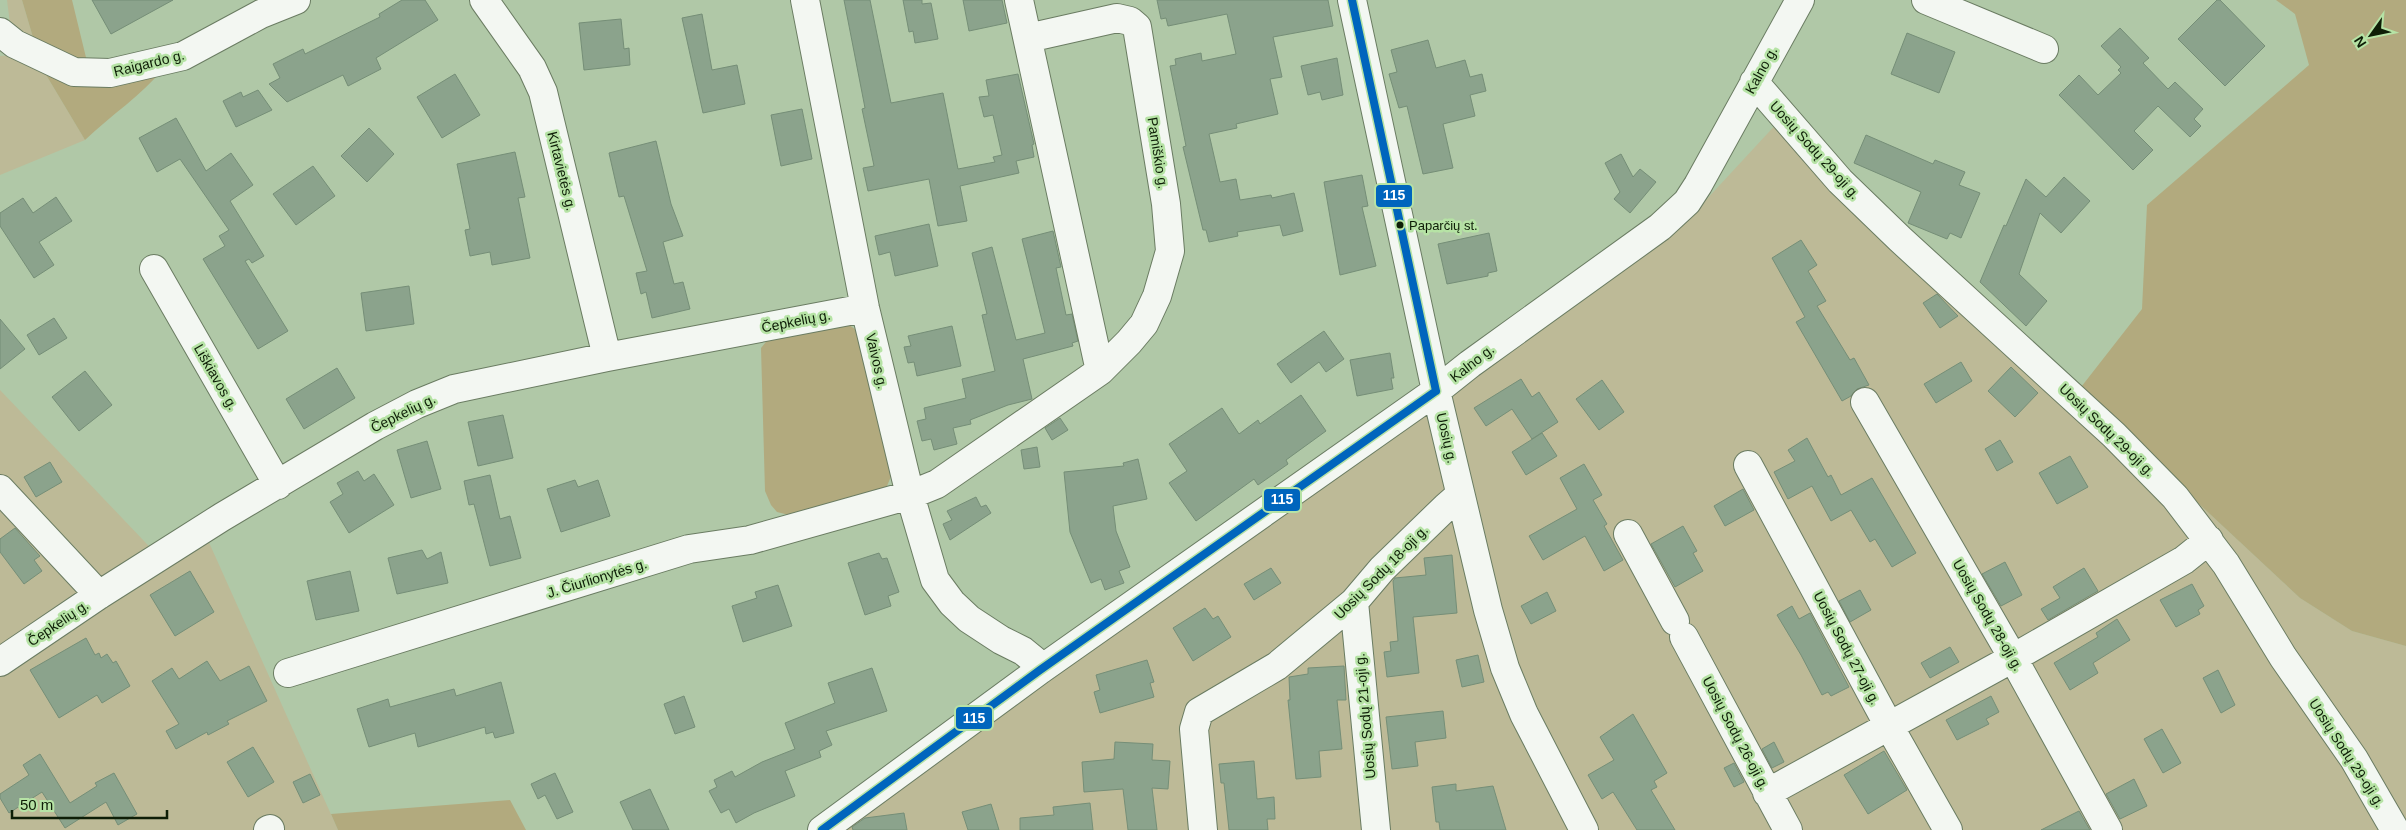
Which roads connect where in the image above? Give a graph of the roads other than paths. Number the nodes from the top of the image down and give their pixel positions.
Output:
1 (296, 0) edge
2 (484, 0) edge
3 (805, 0) edge
4 (1019, 0) edge
5 (1352, 0) edge
6 (1800, 0) edge
7 (1926, 0) edge
8 (0, 32) edge
9 (1028, 38) junction
10 (2044, 49) dead end
11 (1754, 82) junction
12 (154, 269) dead end
13 (865, 308) junction
14 (607, 357) junction
15 (1100, 371) junction
16 (1436, 391) junction
17 (1865, 402) dead end
18 (1748, 465) dead end
19 (278, 485) junction
20 (0, 489) edge
21 (910, 495) junction
22 (1461, 498) junction
23 (1628, 534) dead end
24 (2209, 540) junction
25 (99, 596) junction
26 (1354, 602) junction
27 (2013, 658) junction
28 (0, 662) edge
29 (1040, 670) junction
30 (288, 673) dead end
31 (1889, 726) junction
32 (1768, 792) junction
33 (822, 830) edge
34 (1203, 830) edge
35 (1376, 830) edge
36 (1584, 830) edge
37 (1788, 830) edge
38 (1948, 830) edge
39 (2108, 830) edge
40 (2395, 830) edge

1 - 8 street, Raigardo g.
2 - 14 street, Kirtavietės g.
3 - 13 street, Vaivos g.
4 - 9 street
5 - 16 street, Uosių g.
6 - 11 street, Kalno g.
7 - 10 street
9 - 15 street
9 - 15 street, Pamiškio g.
11 - 16 street, Kalno g.
11 - 24 street, Uosių Sodų 29-oji g.
12 - 19 street, Liškiavos g.
13 - 14 street, Čepkelių g.
13 - 21 street, Vaivos g.
14 - 19 street, Čepkelių g.
15 - 21 street, Pamiškio g.
16 - 22 street, Uosių g.
16 - 29 street, Kalno g.
17 - 27 street, Uosių Sodų 28-oji g.
18 - 31 street, Uosių Sodų 27-oji g.
19 - 25 street, Čepkelių g.
20 - 25 street
21 - 29 street, Vaivos g.
21 - 30 street, J. Čiurlionytės g.
22 - 26 street, Uosių Sodų 18-oji g.
22 - 36 street, Uosių g.
23 - 32 street, Uosių Sodų 26-oji g.
24 - 27 street
24 - 40 street, Uosių Sodų 29-oji g.
25 - 28 street, Čepkelių g.
26 - 34 street, Uosių Sodų 18-oji g.
26 - 35 street, Uosių Sodų 21-oji g.
27 - 31 street
27 - 39 street, Uosių Sodų 28-oji g.
29 - 33 street, Kalno g.
31 - 32 street
31 - 38 street, Uosių Sodų 27-oji g.
32 - 37 street, Uosių Sodų 26-oji g.

